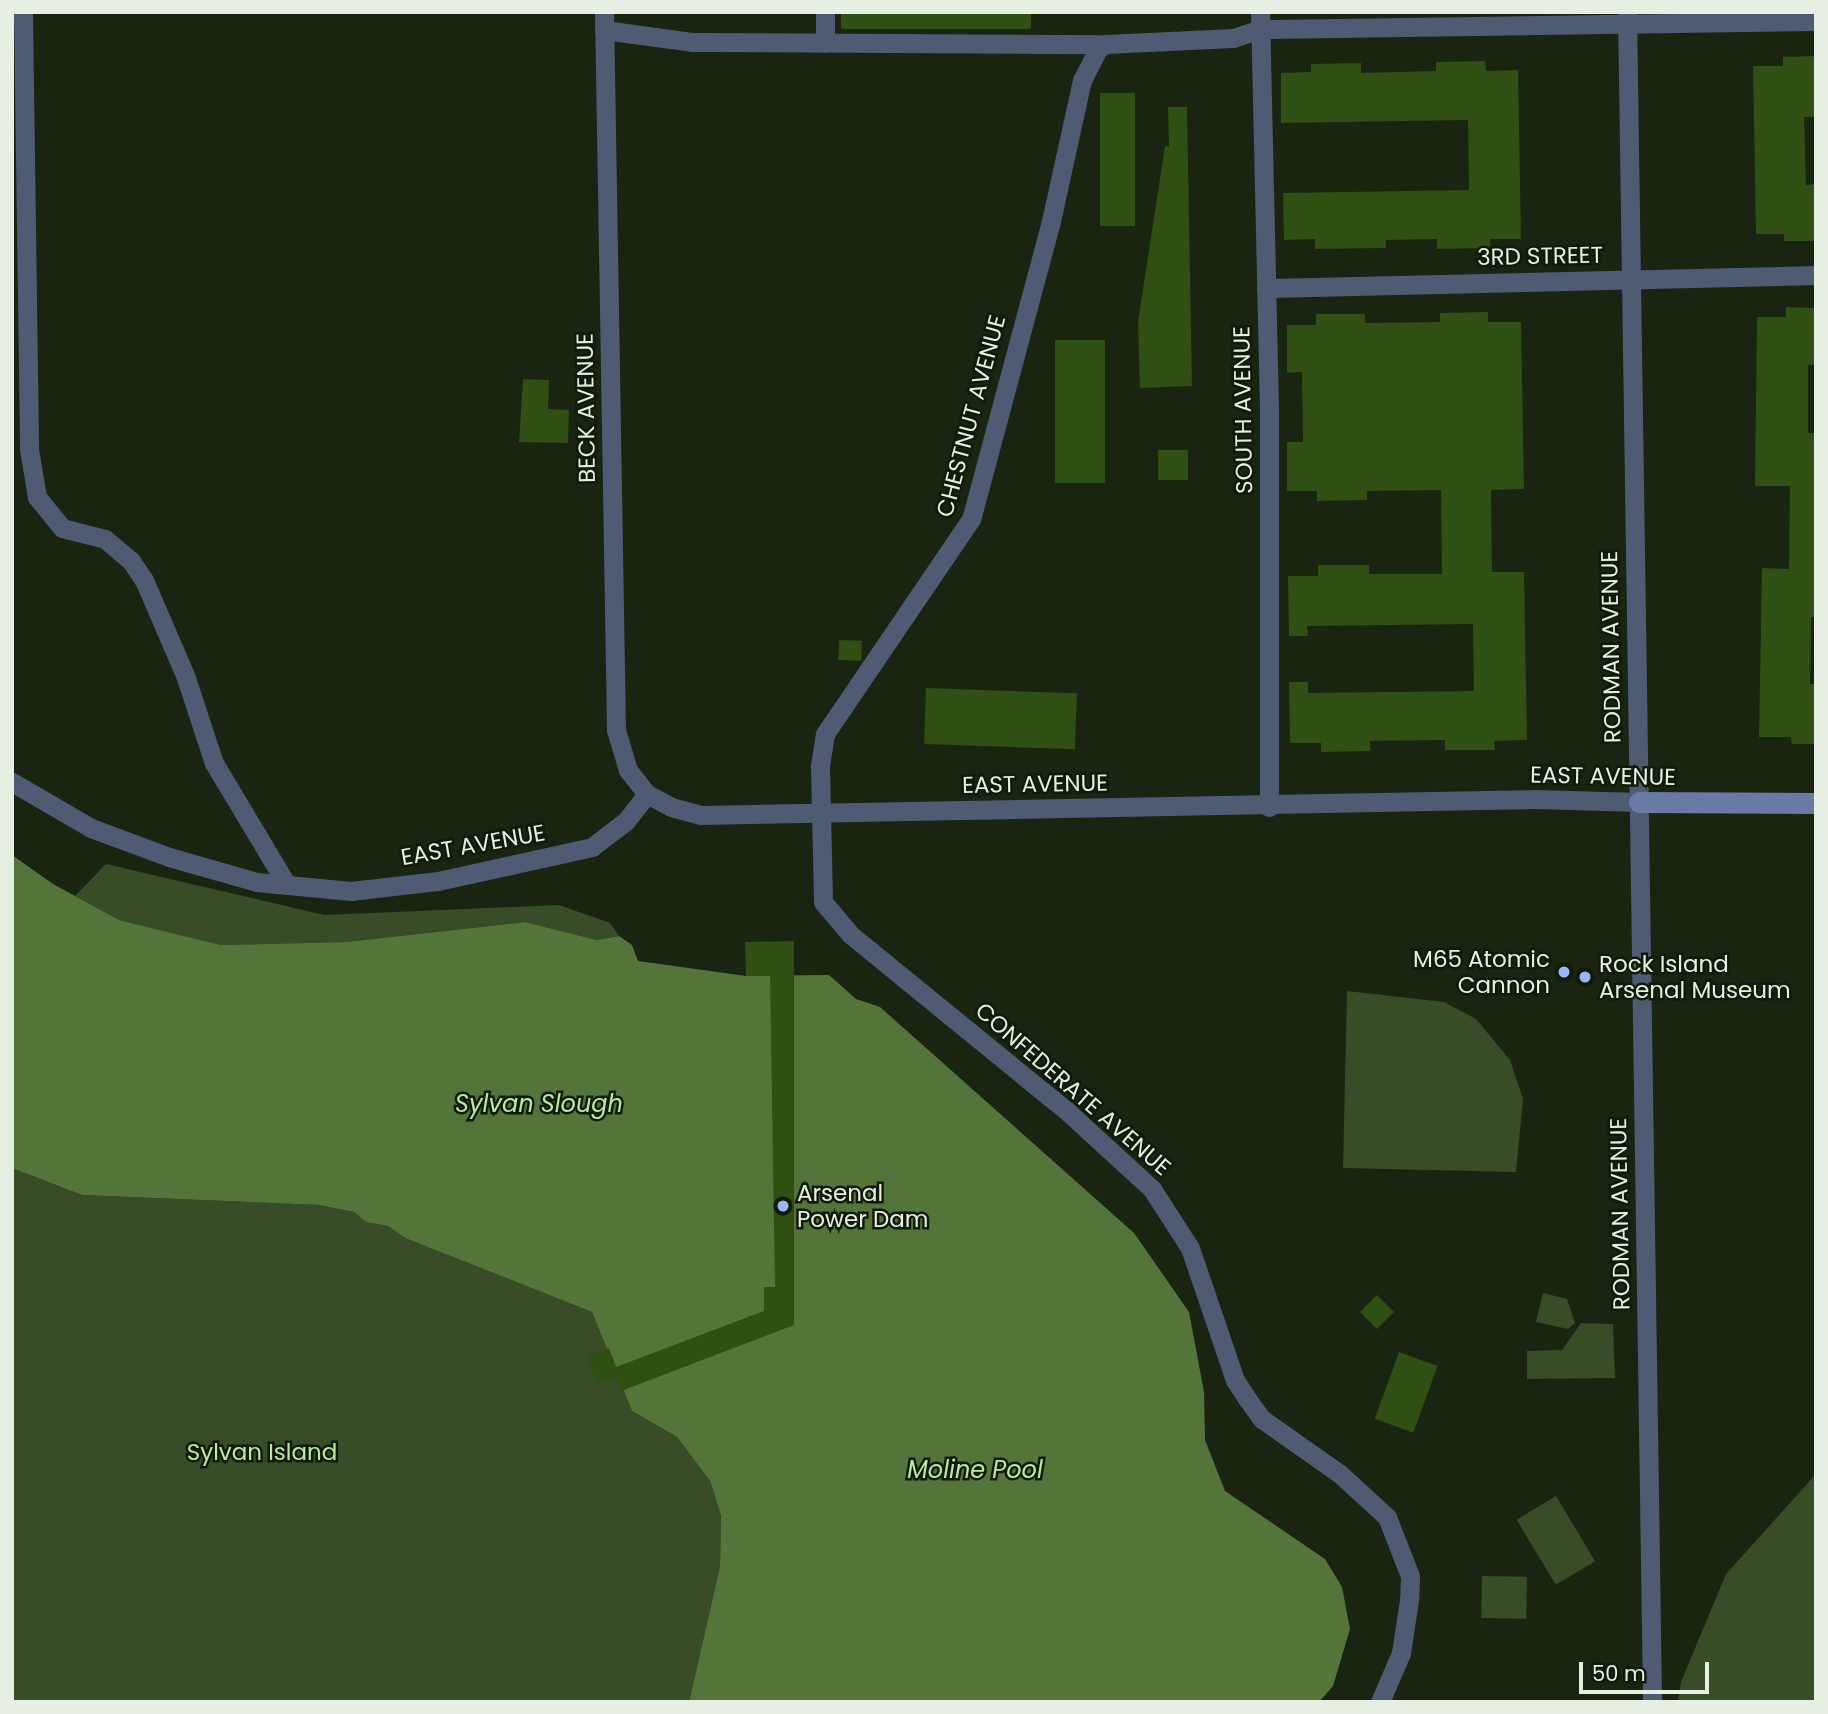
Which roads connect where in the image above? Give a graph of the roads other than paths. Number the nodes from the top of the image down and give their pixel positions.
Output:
1 (23, 12) edge
2 (825, 12) edge
3 (1627, 19) edge
4 (604, 21) edge
5 (1260, 21) edge
6 (1816, 21) edge
7 (825, 43) junction
8 (1106, 44) junction
9 (1816, 275) edge
10 (1630, 278) junction
11 (1266, 288) junction
12 (12, 782) edge
13 (647, 794) junction
14 (1639, 802) junction
15 (1816, 803) edge
16 (1269, 807) junction
17 (822, 813) junction
18 (287, 884) junction
19 (1380, 1702) edge
20 (1652, 1702) edge

1 - 18 street
2 - 7 street
3 - 5 street
3 - 6 street
3 - 10 street, RODMAN AVENUE
4 - 7 street
4 - 13 street, BECK AVENUE
5 - 8 street
5 - 11 street, SOUTH AVENUE
7 - 8 street
8 - 17 street, CHESTNUT AVENUE
9 - 10 street, 3RD STREET
10 - 11 street, 3RD STREET
10 - 14 street, RODMAN AVENUE
11 - 16 street, SOUTH AVENUE
12 - 18 street, EAST AVENUE
13 - 17 street, EAST AVENUE
13 - 18 street, EAST AVENUE
14 - 15 street, EAST AVENUE
14 - 16 street, EAST AVENUE
14 - 20 street, RODMAN AVENUE
16 - 17 street, EAST AVENUE
17 - 19 street, CONFEDERATE AVENUE

